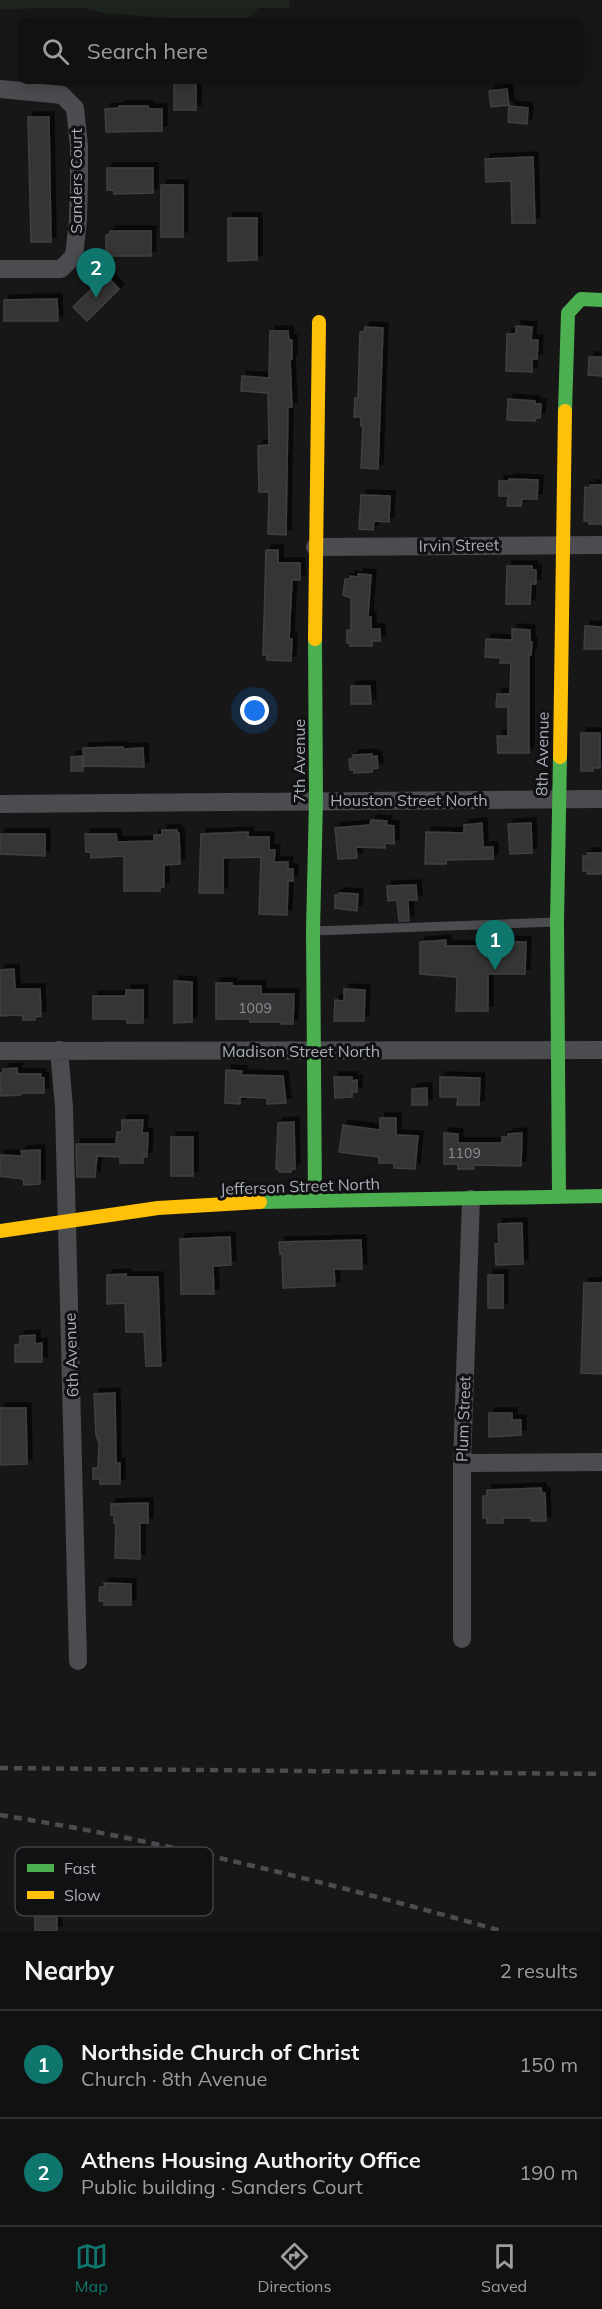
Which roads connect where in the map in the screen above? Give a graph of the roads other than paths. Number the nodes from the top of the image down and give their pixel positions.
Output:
1 (0, 89) edge
2 (0, 269) edge
3 (602, 300) edge
4 (320, 322) dead end
5 (563, 544) junction
6 (602, 545) edge
7 (315, 547) junction
8 (558, 799) junction
9 (602, 799) edge
10 (316, 800) junction
11 (0, 804) edge
12 (557, 922) junction
13 (313, 931) junction
14 (557, 1049) junction
15 (59, 1050) junction
16 (602, 1050) edge
17 (0, 1051) edge
18 (313, 1051) junction
19 (559, 1196) junction
20 (602, 1196) edge
21 (471, 1199) junction
22 (315, 1200) junction
23 (67, 1220) junction
24 (0, 1231) edge
25 (602, 1462) edge
26 (462, 1463) junction
27 (462, 1639) dead end
28 (78, 1661) dead end

1 - 2 street, Sanders Court
3 - 5 street, 8th Avenue
4 - 7 street, 7th Avenue
5 - 6 street, Irvin Street
5 - 7 street, Irvin Street
5 - 8 street, 8th Avenue
7 - 10 street, 7th Avenue
8 - 9 street, Houston Street North
8 - 10 street, Houston Street North
8 - 12 street, 8th Avenue
10 - 11 street, Houston Street North
10 - 13 street, 7th Avenue
12 - 13 lane
12 - 14 street, 8th Avenue
13 - 18 street, 7th Avenue
14 - 16 street, Madison Street North
14 - 18 street, Madison Street North
14 - 19 street, 8th Avenue
15 - 17 street, Madison Street North
15 - 18 street, Madison Street North
15 - 23 street, 6th Avenue
18 - 22 street, 7th Avenue
19 - 20 street, Jefferson Street North
19 - 21 street, Jefferson Street North
21 - 22 street, Jefferson Street North
21 - 26 street, Plum Street
22 - 23 street, Jefferson Street North
23 - 24 street, Jefferson Street North
23 - 28 street, 6th Avenue
25 - 26 street
26 - 27 street, Plum Street

